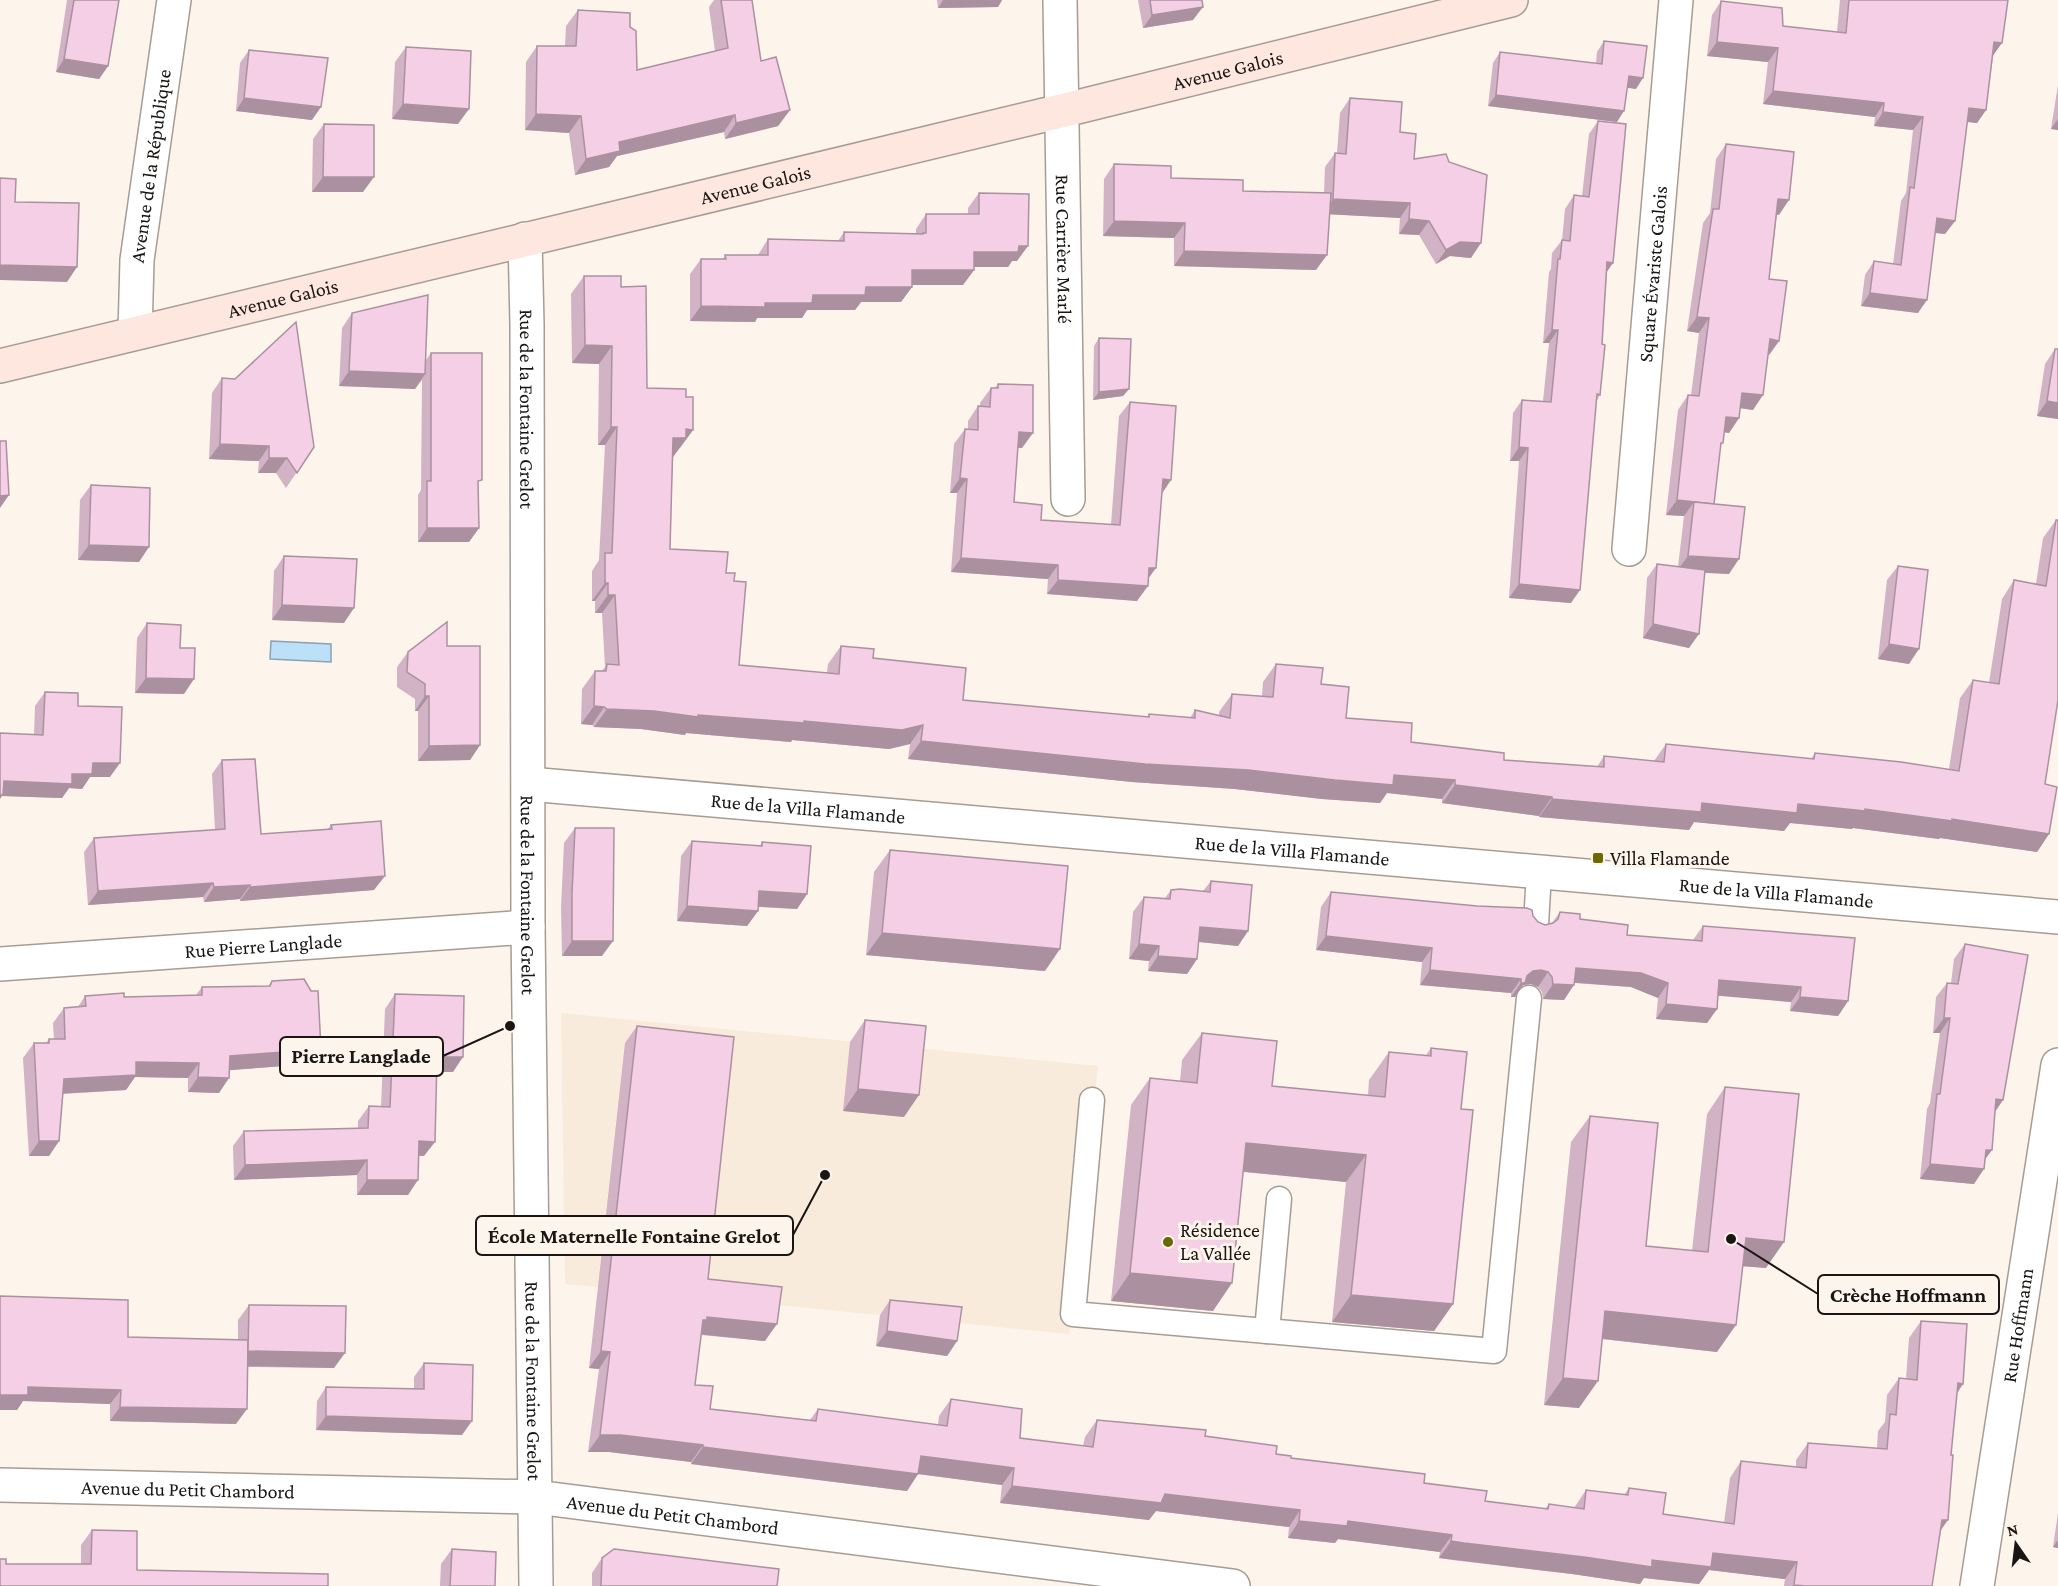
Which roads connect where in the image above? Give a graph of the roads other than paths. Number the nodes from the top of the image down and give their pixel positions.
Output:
1 (174, 0) edge
2 (1060, 0) edge
3 (1511, 0) edge
4 (1676, 0) edge
5 (1061, 111) junction
6 (525, 239) junction
7 (135, 333) junction
8 (0, 366) edge
9 (1068, 499) dead end
10 (1629, 549) dead end
11 (528, 784) junction
12 (1539, 872) junction
13 (2058, 917) edge
14 (1536, 925) edge
15 (528, 927) junction
16 (0, 964) edge
17 (1529, 998) dead end
18 (2058, 1065) edge
19 (1092, 1100) dead end
20 (1279, 1198) dead end
21 (1267, 1331) junction
22 (0, 1485) edge
23 (536, 1497) junction
24 (536, 1586) edge
25 (1233, 1586) edge
26 (1977, 1586) edge

1 - 7 street, Avenue de la République
2 - 5 street, Rue Carrière Marlé
3 - 5 main road, Avenue Galois
4 - 10 street, Square Évariste Galois
5 - 6 main road, Avenue Galois
5 - 9 street, Rue Carrière Marlé
6 - 7 main road, Avenue Galois
6 - 11 street, Rue de la Fontaine Grelot
7 - 8 main road, Avenue Galois
11 - 12 street, Rue de la Villa Flamande
11 - 15 street, Rue de la Fontaine Grelot
12 - 13 street, Rue de la Villa Flamande
12 - 14 lane
15 - 16 street, Rue Pierre Langlade
15 - 23 street, Rue de la Fontaine Grelot
17 - 21 lane
18 - 26 street, Rue Hoffmann
19 - 21 lane
20 - 21 lane
22 - 23 street, Avenue du Petit Chambord
23 - 24 street, Rue de la Fontaine Grelot
23 - 25 street, Avenue du Petit Chambord

